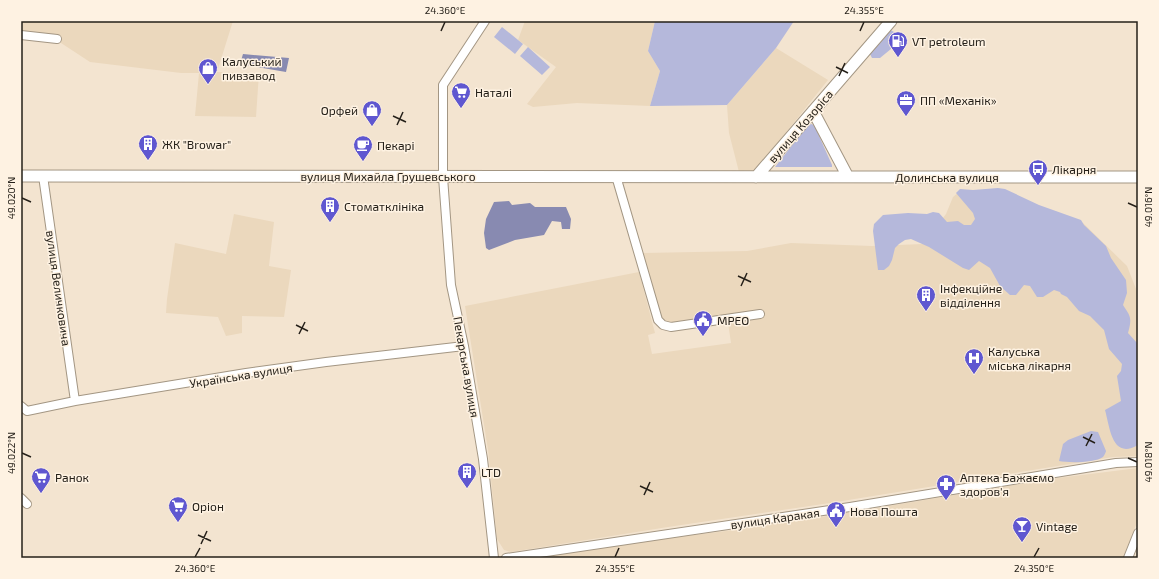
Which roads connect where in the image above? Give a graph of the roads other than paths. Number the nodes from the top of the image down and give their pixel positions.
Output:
1 (485, 21) edge
2 (890, 21) edge
3 (21, 35) edge
4 (57, 39) dead end
5 (813, 111) junction
6 (21, 176) edge
7 (44, 176) junction
8 (443, 176) junction
9 (616, 176) junction
10 (756, 177) junction
11 (848, 177) junction
12 (1138, 177) edge
13 (760, 314) dead end
14 (464, 346) junction
15 (75, 401) junction
16 (21, 406) edge
17 (1138, 462) edge
18 (21, 498) edge
19 (27, 504) dead end
20 (1138, 533) edge
21 (494, 558) edge
22 (506, 558) edge
23 (1128, 558) edge

1 - 8 street, Пекарська вулиця
2 - 5 main road, вулиця Козоріса
3 - 4 street
5 - 10 main road, вулиця Козоріса
5 - 11 main road
6 - 7 main road, вулиця Михайла Грушевського
7 - 8 main road, вулиця Михайла Грушевського
7 - 15 street, вулиця Величковича
8 - 9 main road, вулиця Михайла Грушевського
8 - 14 street, Пекарська вулиця
9 - 10 main road, вулиця Михайла Грушевського
9 - 13 street
10 - 11 main road, Долинська вулиця
11 - 12 main road, Долинська вулиця
14 - 15 street, Українська вулиця
14 - 21 street, Пекарська вулиця
15 - 16 street, Українська вулиця
17 - 22 street, вулиця Каракая
18 - 19 street
20 - 23 street

